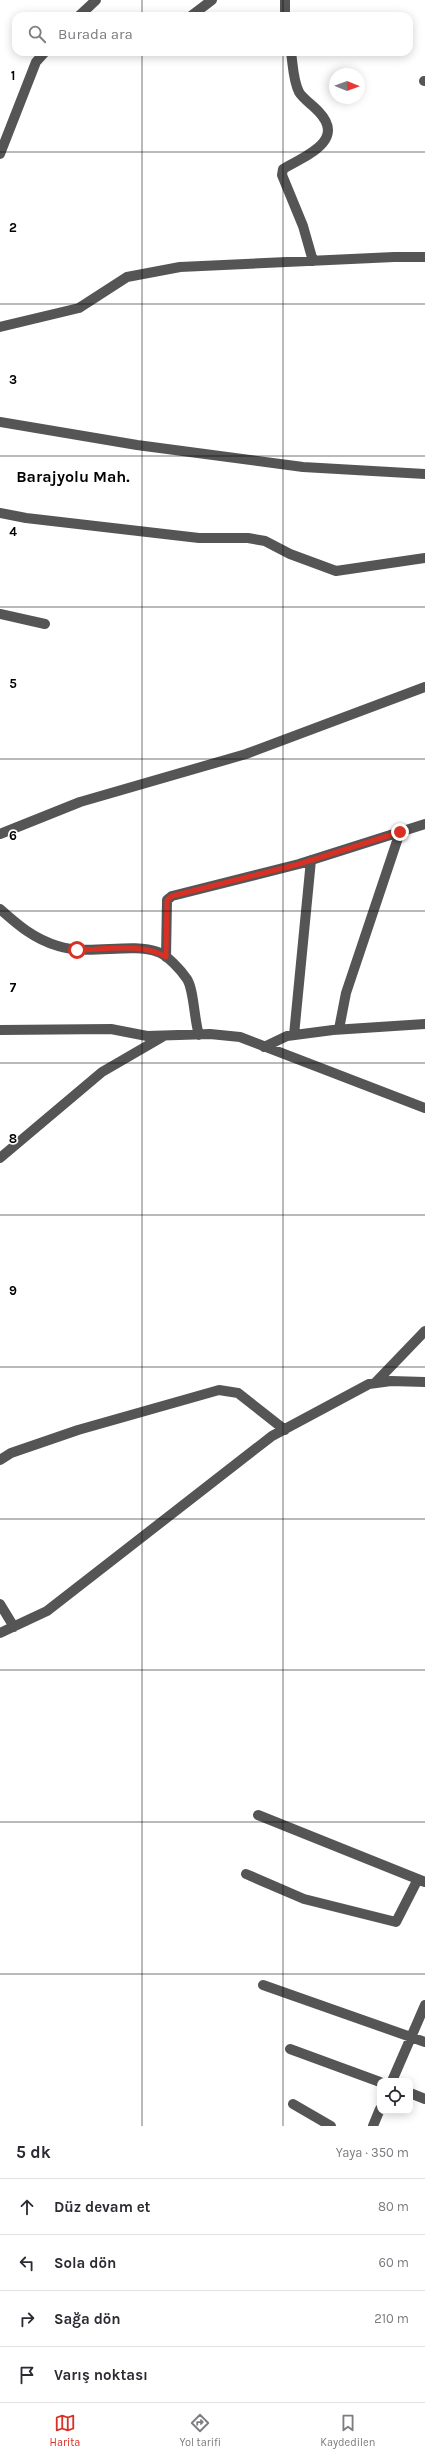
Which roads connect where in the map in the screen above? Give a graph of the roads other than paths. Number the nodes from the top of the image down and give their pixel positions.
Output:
1 (212, 0) edge
2 (285, 0) edge
3 (92, 1) edge
4 (82, 12) edge
5 (197, 12) edge
6 (285, 12) edge
7 (41, 56) edge
8 (292, 56) edge
9 (0, 154) edge
10 (425, 258) edge
11 (313, 260) junction
12 (0, 327) edge
13 (0, 422) edge
14 (425, 474) edge
15 (0, 513) edge
16 (425, 558) edge
17 (0, 614) edge
18 (45, 624) dead end
19 (425, 687) edge
20 (425, 824) edge
21 (400, 832) junction
22 (0, 834) edge
23 (311, 860) junction
24 (0, 909) edge
25 (166, 957) junction
26 (425, 1024) edge
27 (338, 1029) junction
28 (0, 1030) edge
29 (166, 1035) junction
30 (199, 1035) junction
31 (294, 1035) junction
32 (264, 1047) junction
33 (425, 1108) edge
34 (0, 1158) edge
35 (425, 1331) edge
36 (425, 1382) edge
37 (375, 1383) junction
38 (284, 1430) junction
39 (0, 1460) edge
40 (0, 1604) edge
41 (14, 1627) junction
42 (0, 1633) edge
43 (258, 1815) dead end
44 (246, 1874) dead end
45 (422, 1881) edge
46 (263, 1985) dead end
47 (425, 2005) edge
48 (410, 2037) junction
49 (425, 2042) edge
50 (290, 2048) dead end
51 (393, 2078) edge
52 (377, 2081) edge
53 (413, 2094) edge
54 (425, 2099) edge
55 (293, 2104) dead end
56 (378, 2114) edge
57 (331, 2126) edge
58 (373, 2126) edge

1 - 5 street
2 - 6 street
3 - 4 street
7 - 9 street
8 - 11 street
10 - 11 street
11 - 12 street
13 - 14 street
15 - 16 street
17 - 18 street
19 - 22 street
20 - 21 street
21 - 23 street
21 - 27 street
23 - 25 street
23 - 31 street
24 - 25 street
25 - 30 street
26 - 27 street
27 - 31 street
28 - 29 street
29 - 30 street
29 - 34 street
30 - 32 street
31 - 32 street
32 - 33 street
35 - 37 street
36 - 37 street
37 - 38 street
38 - 39 street
38 - 41 street
40 - 41 street
41 - 42 street
43 - 45 street
44 - 45 street
46 - 48 street
47 - 48 street
48 - 49 street
48 - 51 street
50 - 52 street
53 - 54 street
55 - 57 street
56 - 58 street

